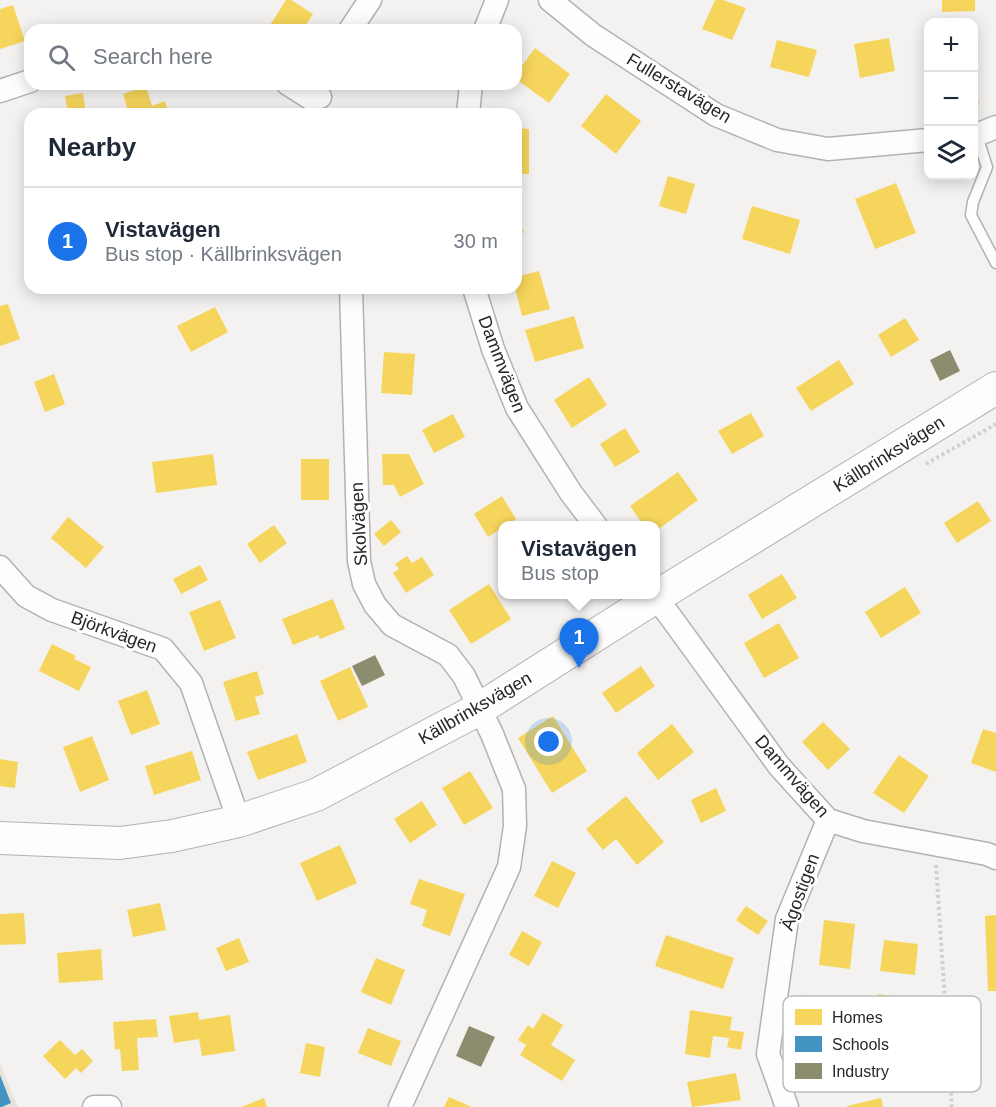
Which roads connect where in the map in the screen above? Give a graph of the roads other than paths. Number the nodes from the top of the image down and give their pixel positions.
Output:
1 (370, 0) edge
2 (496, 0) edge
3 (550, 0) edge
4 (354, 24) edge
5 (487, 24) edge
6 (24, 83) edge
7 (297, 90) edge
8 (470, 90) edge
9 (0, 91) edge
10 (322, 98) edge
11 (469, 108) edge
12 (982, 133) edge
13 (924, 140) edge
14 (996, 263) edge
15 (351, 294) edge
16 (476, 294) edge
17 (996, 388) edge
18 (594, 521) edge
19 (0, 567) edge
20 (660, 592) edge
21 (648, 599) edge
22 (656, 599) edge
23 (479, 709) junction
24 (828, 820) junction
25 (239, 821) junction
26 (0, 838) edge
27 (996, 858) edge
28 (94, 1107) edge
29 (110, 1107) edge
30 (400, 1107) edge
31 (787, 1107) edge

1 - 4 street
2 - 5 street
3 - 13 street, Fullerstavägen
6 - 9 street
7 - 10 street
8 - 11 street
12 - 14 lane
15 - 23 street, Skolvägen
16 - 18 street, Dammvägen
17 - 20 street, Källbrinksvägen
19 - 25 street, Björkvägen
21 - 23 street, Källbrinksvägen
22 - 24 street, Dammvägen
23 - 25 street, Källbrinksvägen
23 - 30 street, Skolvägen
24 - 27 street, Dammvägen
24 - 31 street, Ägostigen
25 - 26 street, Källbrinksvägen
28 - 29 street

